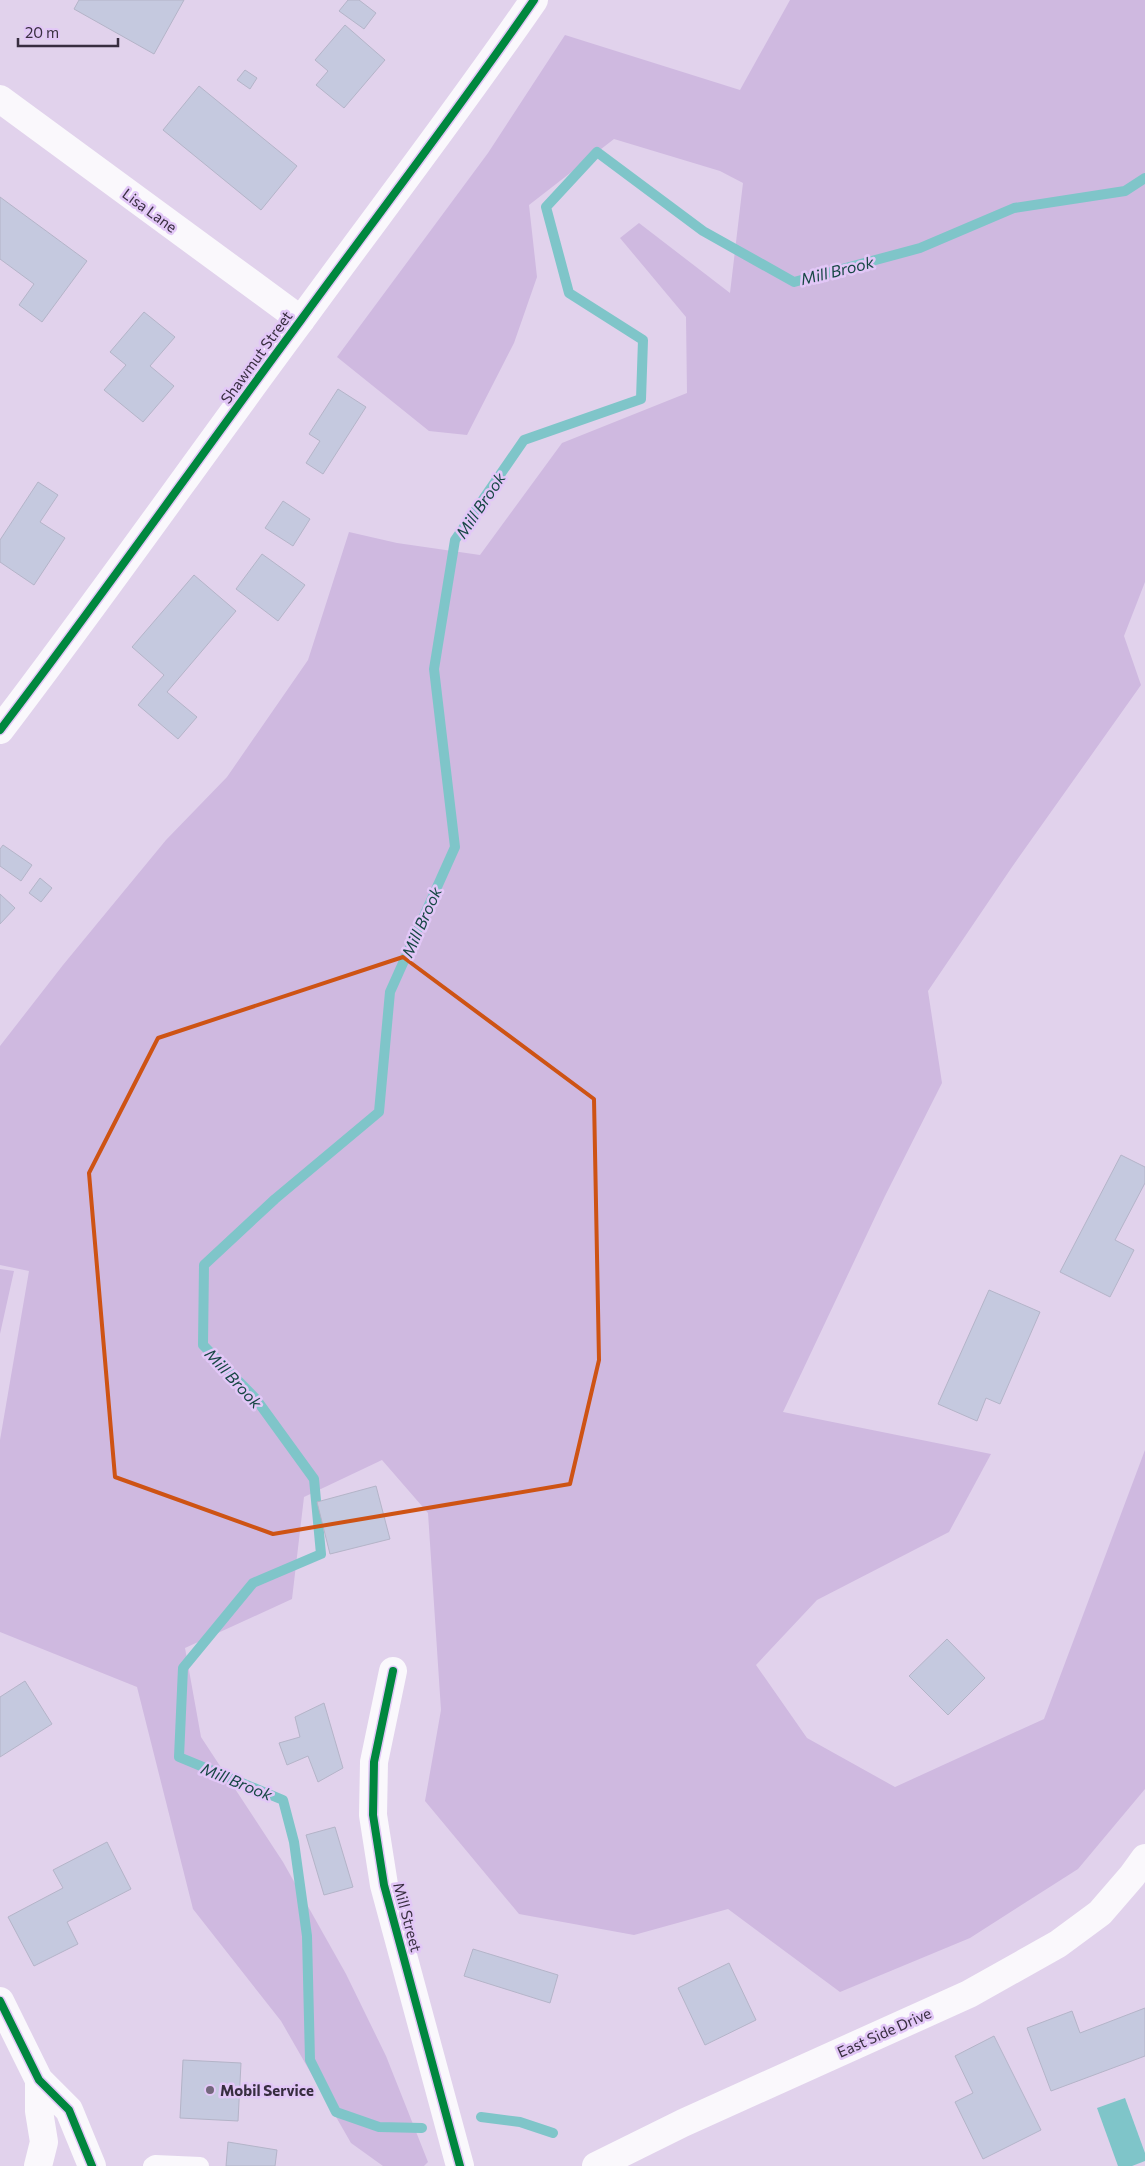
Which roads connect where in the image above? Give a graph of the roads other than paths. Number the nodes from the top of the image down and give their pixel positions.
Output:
1 (534, 0) edge
2 (0, 99) edge
3 (301, 320) junction
4 (0, 730) edge
5 (393, 1671) dead end
6 (1145, 1858) edge
7 (0, 2001) edge
8 (39, 2080) junction
9 (38, 2166) edge
10 (92, 2166) edge
11 (152, 2166) edge
12 (200, 2166) edge
13 (460, 2166) edge
14 (596, 2166) edge

1 - 3 street, Shawmut Street
2 - 3 street, Lisa Lane
3 - 4 street, Shawmut Street
5 - 13 street, Mill Street
6 - 14 street, East Side Drive
7 - 8 street
8 - 9 street
8 - 10 street
11 - 12 lane

